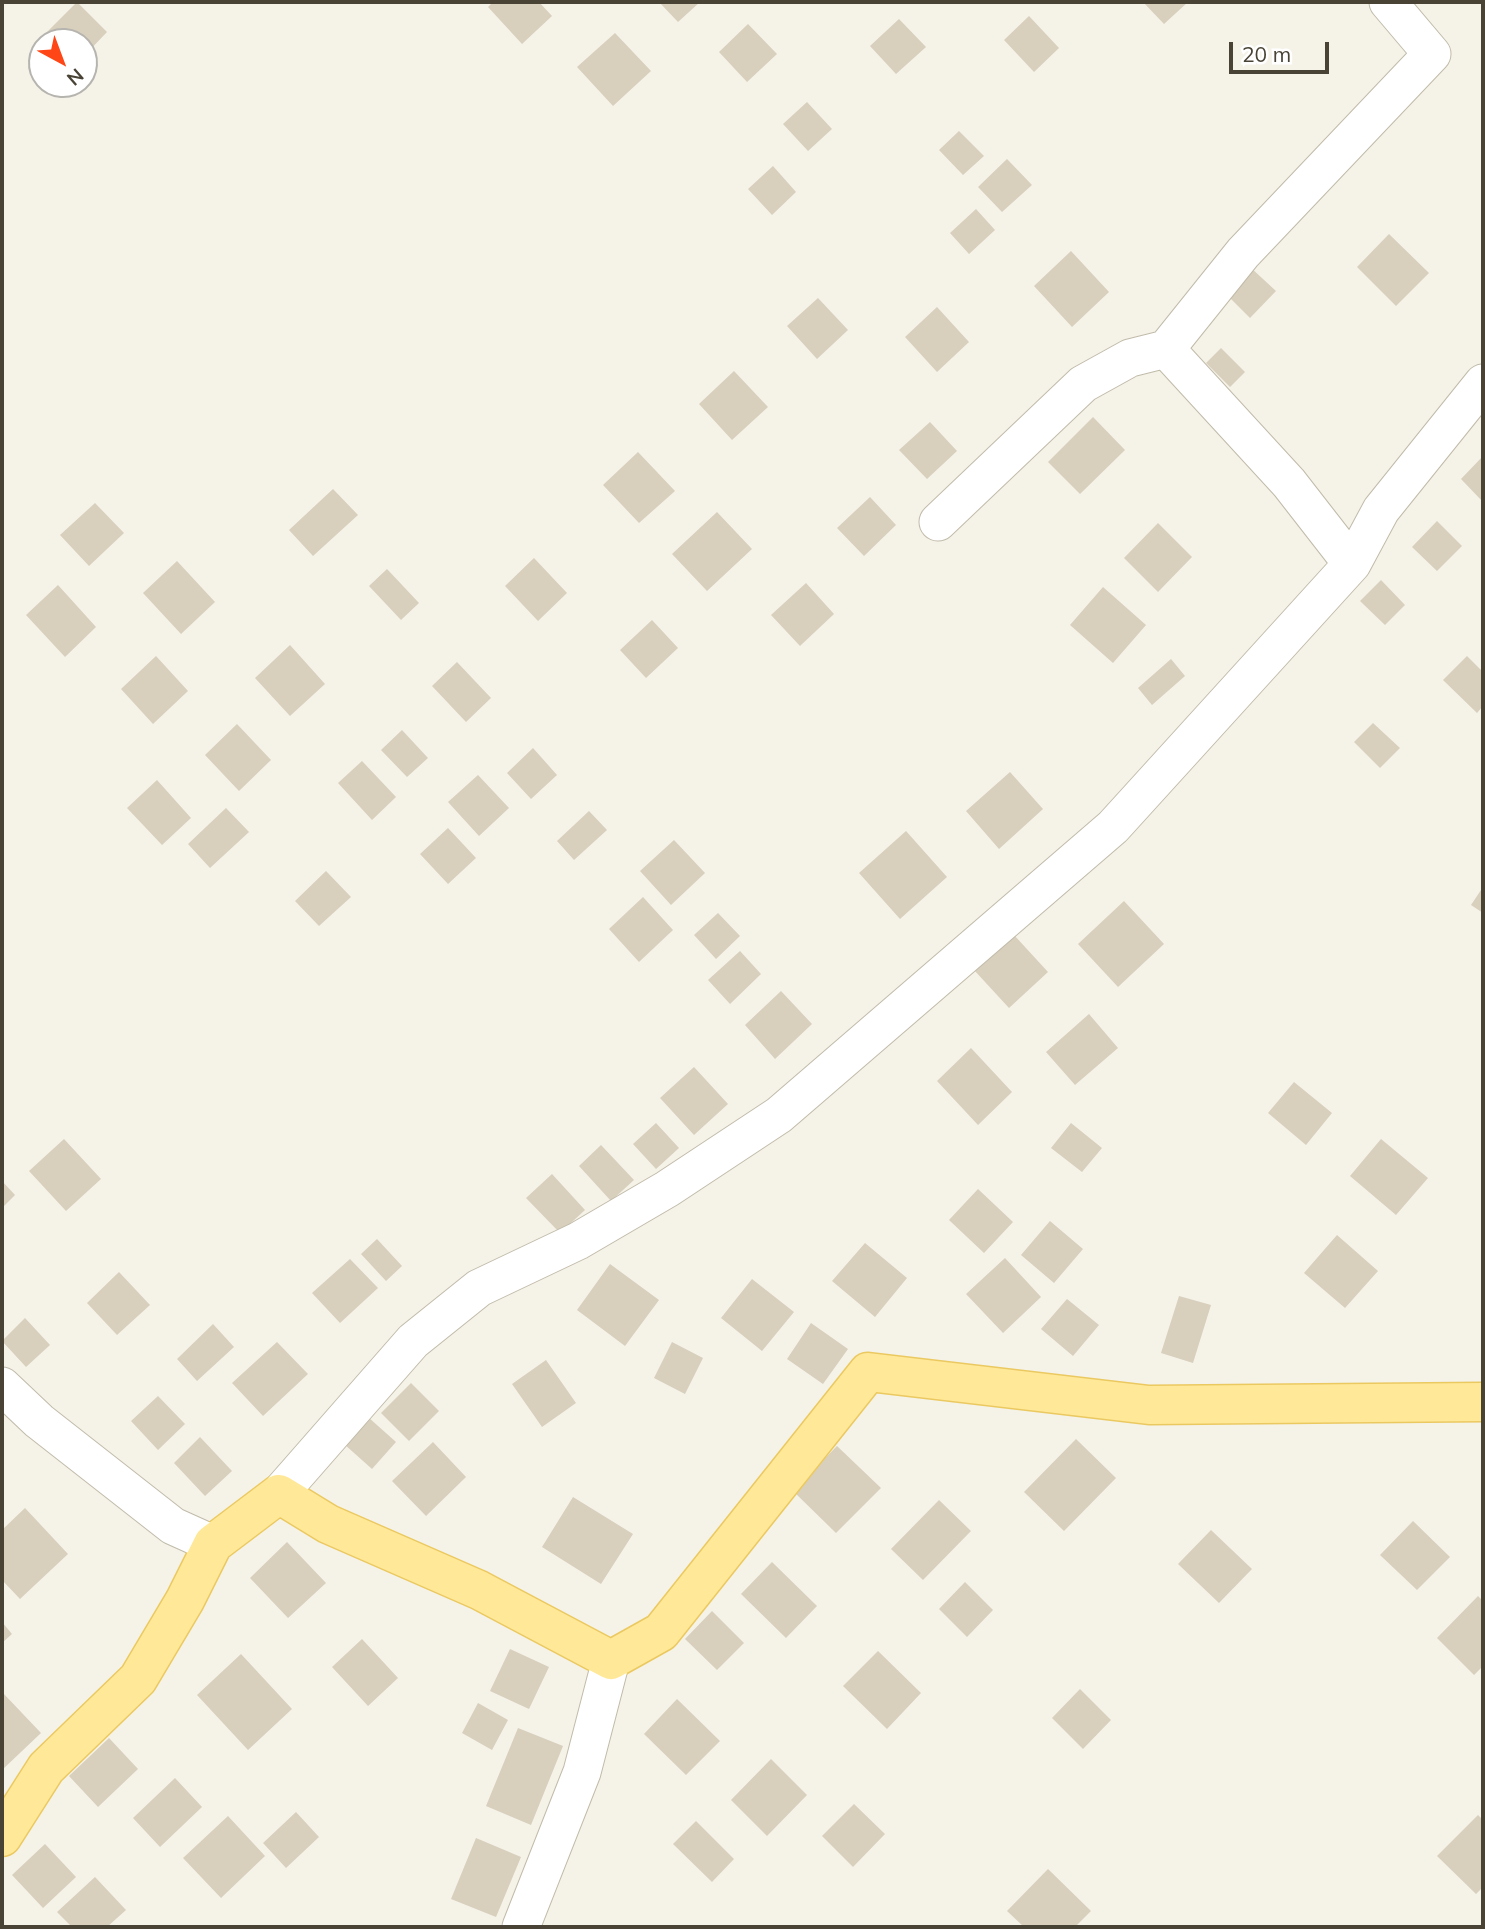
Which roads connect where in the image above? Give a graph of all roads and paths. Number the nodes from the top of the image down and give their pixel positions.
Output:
1 (1388, 2) edge
2 (1166, 349) junction
3 (1483, 383) edge
4 (937, 522) dead end
5 (1352, 564) junction
6 (2, 1386) edge
7 (1483, 1402) edge
8 (279, 1494) junction
9 (213, 1545) junction
10 (611, 1660) junction
11 (2, 1837) edge
12 (521, 1927) edge

1 - 2 street
2 - 4 street
2 - 5 street
3 - 5 street
5 - 8 street
6 - 9 street
7 - 10 main road
8 - 9 main road
8 - 10 main road
9 - 11 main road
10 - 12 street

